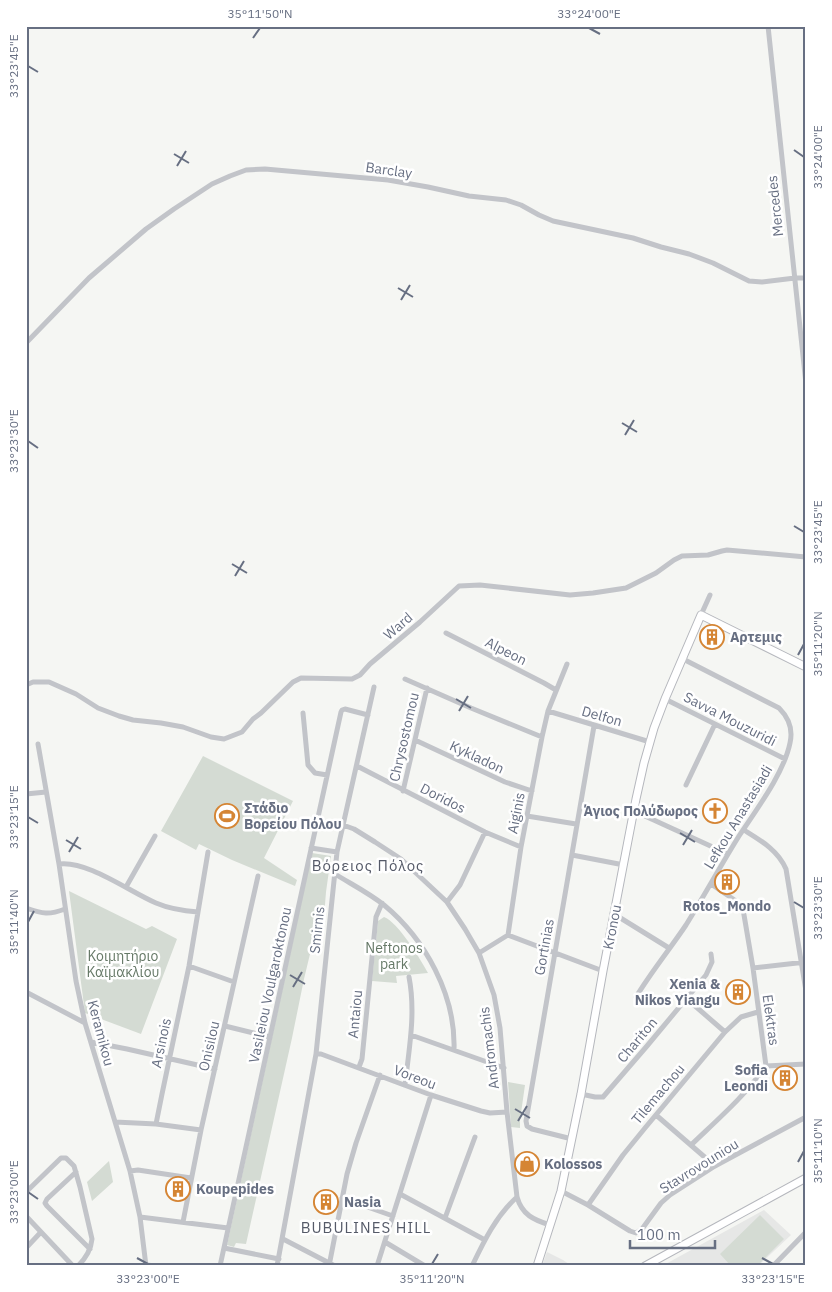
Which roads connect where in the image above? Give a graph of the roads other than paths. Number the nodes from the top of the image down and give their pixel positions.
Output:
1 (768, 26) edge
2 (794, 278) junction
3 (806, 278) edge
4 (26, 343) edge
5 (806, 384) edge
6 (806, 557) edge
7 (710, 595) dead end
8 (701, 615) junction
9 (446, 633) dead end
10 (682, 659) junction
11 (567, 664) dead end
12 (806, 667) edge
13 (405, 679) dead end
14 (26, 685) edge
15 (374, 687) dead end
16 (427, 688) junction
17 (556, 690) junction
18 (665, 699) junction
19 (548, 711) junction
20 (302, 713) dead end
21 (368, 715) junction
22 (715, 724) junction
23 (594, 726) junction
24 (542, 737) junction
25 (415, 740) junction
26 (650, 742) junction
27 (38, 744) dead end
28 (785, 759) junction
29 (357, 766) junction
30 (327, 776) junction
31 (686, 785) dead end
32 (403, 791) junction
33 (532, 791) junction
34 (46, 792) junction
35 (26, 794) edge
36 (634, 812) junction
37 (527, 816) junction
38 (576, 824) junction
39 (343, 825) junction
40 (744, 830) junction
41 (485, 832) junction
42 (155, 836) dead end
43 (521, 847) junction
44 (311, 848) junction
45 (208, 852) dead end
46 (338, 852) junction
47 (728, 854) junction
48 (572, 855) junction
49 (59, 864) junction
50 (624, 865) junction
51 (335, 874) junction
52 (258, 876) dead end
53 (711, 884) junction
54 (126, 887) junction
55 (446, 902) junction
56 (382, 903) junction
57 (26, 908) edge
58 (65, 909) junction
59 (198, 912) junction
60 (614, 914) junction
61 (508, 935) junction
62 (669, 948) junction
63 (479, 953) junction
64 (555, 953) junction
65 (711, 954) dead end
66 (804, 962) edge
67 (189, 966) junction
68 (753, 968) junction
69 (603, 971) junction
70 (409, 977) dead end
71 (234, 982) junction
72 (806, 991) edge
73 (26, 992) edge
74 (636, 997) dead end
75 (687, 998) junction
76 (758, 1012) junction
77 (85, 1023) junction
78 (225, 1026) junction
79 (725, 1032) junction
80 (411, 1035) junction
81 (270, 1037) junction
82 (90, 1042) junction
83 (454, 1050) junction
84 (316, 1054) junction
85 (169, 1060) junction
86 (806, 1064) edge
87 (766, 1066) junction
88 (359, 1067) junction
89 (504, 1068) junction
90 (215, 1069) junction
91 (380, 1075) junction
92 (405, 1085) junction
93 (581, 1094) junction
94 (431, 1095) junction
95 (507, 1112) junction
96 (656, 1115) junction
97 (806, 1117) edge
98 (115, 1122) junction
99 (156, 1124) junction
100 (201, 1130) junction
101 (475, 1137) dead end
102 (572, 1139) junction
103 (691, 1145) junction
104 (715, 1166) junction
105 (130, 1171) junction
106 (76, 1172) junction
107 (191, 1178) junction
108 (806, 1178) edge
109 (561, 1191) junction
110 (26, 1192) edge
111 (400, 1194) junction
112 (517, 1197) junction
113 (342, 1198) junction
114 (588, 1205) junction
115 (26, 1216) edge
116 (393, 1216) junction
117 (140, 1217) junction
118 (445, 1218) junction
119 (183, 1222) junction
120 (550, 1225) junction
121 (228, 1228) junction
122 (42, 1232) junction
123 (806, 1232) edge
124 (283, 1239) junction
125 (485, 1240) junction
126 (385, 1242) junction
127 (26, 1248) edge
128 (224, 1248) junction
129 (90, 1249) junction
130 (279, 1259) junction
131 (146, 1265) edge
132 (331, 1265) edge
133 (72, 1266) edge
134 (78, 1266) edge
135 (156, 1266) edge
136 (220, 1266) edge
137 (277, 1266) edge
138 (377, 1266) edge
139 (424, 1266) edge
140 (472, 1266) edge
141 (537, 1266) edge
142 (645, 1266) edge
143 (773, 1266) edge

1 - 2 street, Mercedes
2 - 3 street, Barclay
2 - 4 street, Barclay
2 - 5 street, Mercedes
6 - 14 street, Ward
7 - 8 street, Kronou
8 - 10 street, Kronou
8 - 12 street
9 - 17 street, Alpeon
10 - 18 street, Kronou
10 - 28 street, Lefkou Anastasiadi
11 - 17 street, Aiginis
13 - 16 street
15 - 21 street, Smirnis
16 - 24 street
16 - 25 street, Chrysostomou
17 - 19 street, Aiginis
18 - 22 street, Savva Mouzuridi
18 - 26 street, Kronou
19 - 23 street, Delfon
19 - 24 street, Aiginis
20 - 30 street
21 - 29 street, Smirnis
21 - 30 street, Vasileiou Voulgaroktonou
22 - 28 street, Savva Mouzuridi
22 - 31 street
23 - 26 street, Delfon
23 - 38 street, Gortinias
24 - 33 street, Aiginis
25 - 32 street, Chrysostomou
25 - 33 street, Kykladon
26 - 36 street, Kronou
27 - 34 street, Keramikou
28 - 40 street, Lefkou Anastasiadi
29 - 32 street, Doridos
29 - 39 street, Smirnis
30 - 44 street, Vasileiou Voulgaroktonou
32 - 41 street, Doridos
33 - 37 street, Aiginis
34 - 35 street
34 - 49 street, Keramikou
36 - 47 street
36 - 50 street, Kronou
37 - 38 street
37 - 43 street, Aiginis
38 - 48 street, Gortinias
39 - 46 street, Smirnis
39 - 55 street, Andromachis
40 - 47 street, Lefkou Anastasiadi
40 - 66 street
41 - 43 street, Doridos
41 - 55 street
42 - 54 street
43 - 61 street, Aiginis
44 - 46 street
44 - 81 street, Vasileiou Voulgaroktonou
45 - 59 street, Arsinois
46 - 51 street, Smirnis
47 - 53 street, Lefkou Anastasiadi
48 - 50 street
48 - 64 street, Gortinias
49 - 54 street
49 - 58 street, Keramikou
50 - 60 street, Kronou
51 - 56 street
51 - 84 street, Smirnis
52 - 71 street, Onisilou
53 - 62 street, Lefkou Anastasiadi
53 - 68 street, Elektras
54 - 59 street
55 - 63 street, Andromachis
56 - 83 street
56 - 88 street, Antaiou
57 - 58 street
58 - 77 street, Keramikou
59 - 67 street, Arsinois
60 - 62 street
60 - 69 street, Kronou
61 - 63 street
61 - 64 street
62 - 74 street, Lefkou Anastasiadi
63 - 89 street, Andromachis
64 - 69 street
64 - 102 street, Gortinias
65 - 75 street, Chariton
66 - 68 street
66 - 72 street
67 - 71 street
67 - 85 street, Arsinois
68 - 76 street, Elektras
69 - 93 street, Kronou
70 - 80 street
71 - 78 street, Onisilou
73 - 77 street
75 - 79 street
75 - 93 street, Chariton
76 - 79 street, Tilemachou
76 - 87 street, Elektras
77 - 82 street, Keramikou
78 - 81 street
78 - 90 street, Onisilou
79 - 96 street, Tilemachou
80 - 83 street
80 - 92 street
81 - 121 street, Vasileiou Voulgaroktonou
82 - 85 street
82 - 98 street, Keramikou
83 - 89 street
84 - 88 street, Voreou
84 - 124 street, Smirnis
85 - 90 street
85 - 99 street, Arsinois
86 - 87 street
87 - 103 street, Elektras
88 - 91 street, Voreou
89 - 95 street, Andromachis
90 - 100 street, Onisilou
91 - 92 street, Voreou
91 - 113 street
92 - 94 street, Voreou
93 - 102 street, Kronou
94 - 95 street, Voreou
94 - 111 street
95 - 112 street, Andromachis
96 - 103 street
96 - 114 street, Tilemachou
97 - 104 street, Stavrovouniou
98 - 99 street
98 - 105 street, Keramikou
99 - 100 street
100 - 107 street, Onisilou
101 - 118 street
102 - 109 street, Kronou
103 - 104 street
104 - 114 street, Stavrovouniou
105 - 107 street
105 - 117 street, Keramikou
106 - 110 street
106 - 129 street
106 - 129 street
107 - 119 street, Onisilou
108 - 142 street
109 - 114 street, Stavrovouniou
109 - 120 street, Kronou
111 - 116 street
111 - 118 street
112 - 120 street, Andromachis
112 - 125 street
113 - 116 street
113 - 132 street
115 - 122 street
116 - 126 street
117 - 119 street
117 - 131 street, Keramikou
118 - 125 street
119 - 121 street
120 - 141 street, Kronou
121 - 128 street, Vasileiou Voulgaroktonou
122 - 127 street
122 - 133 street
123 - 143 street
124 - 130 street, Smirnis
124 - 132 street
125 - 140 street
126 - 138 street
126 - 139 street
128 - 130 street
128 - 136 street, Vasileiou Voulgaroktonou
129 - 134 street
130 - 137 street, Smirnis
131 - 135 street

